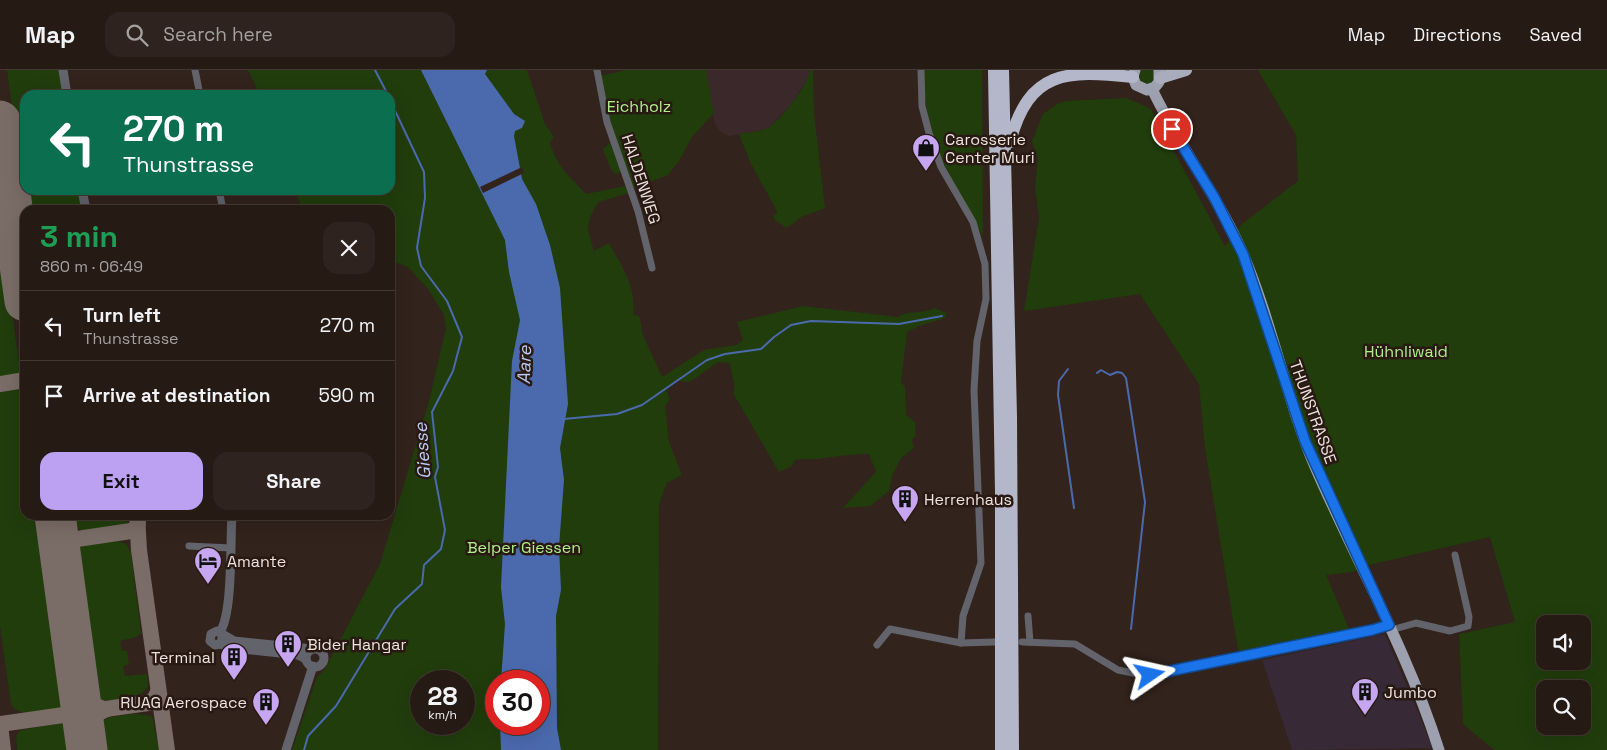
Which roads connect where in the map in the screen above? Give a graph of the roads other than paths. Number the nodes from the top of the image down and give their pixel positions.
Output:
1 (63, 70) edge
2 (195, 70) edge
3 (597, 70) edge
4 (921, 70) edge
5 (994, 70) edge
6 (1003, 70) edge
7 (1186, 70) edge
8 (1134, 73) edge
9 (1160, 74) edge
10 (1152, 89) junction
11 (66, 90) edge
12 (199, 90) edge
13 (1006, 157) junction
14 (652, 268) dead end
15 (232, 520) edge
16 (190, 546) dead end
17 (230, 548) junction
18 (1455, 555) dead end
19 (1028, 616) dead end
20 (1390, 627) junction
21 (221, 637) junction
22 (961, 642) junction
23 (995, 642) dead end
24 (877, 645) dead end
25 (312, 649) junction
26 (306, 659) junction
27 (313, 666) junction
28 (286, 750) edge
29 (1001, 750) edge
30 (1013, 750) edge
31 (1439, 750) edge

1 - 11 street
2 - 12 street
3 - 14 street, HALDENWEG
4 - 22 street
5 - 29 highway
6 - 13 highway
7 - 9 highway
8 - 10 main road
8 - 13 highway
9 - 10 main road
10 - 20 main road, THUNSTRASSE
13 - 30 highway
15 - 17 street
16 - 17 street
17 - 21 street
18 - 20 street
19 - 20 street
20 - 31 main road, THUNSTRASSE
21 - 25 street
21 - 26 street
22 - 23 street
22 - 24 street
25 - 26 street
25 - 27 street
26 - 27 street
27 - 28 street

